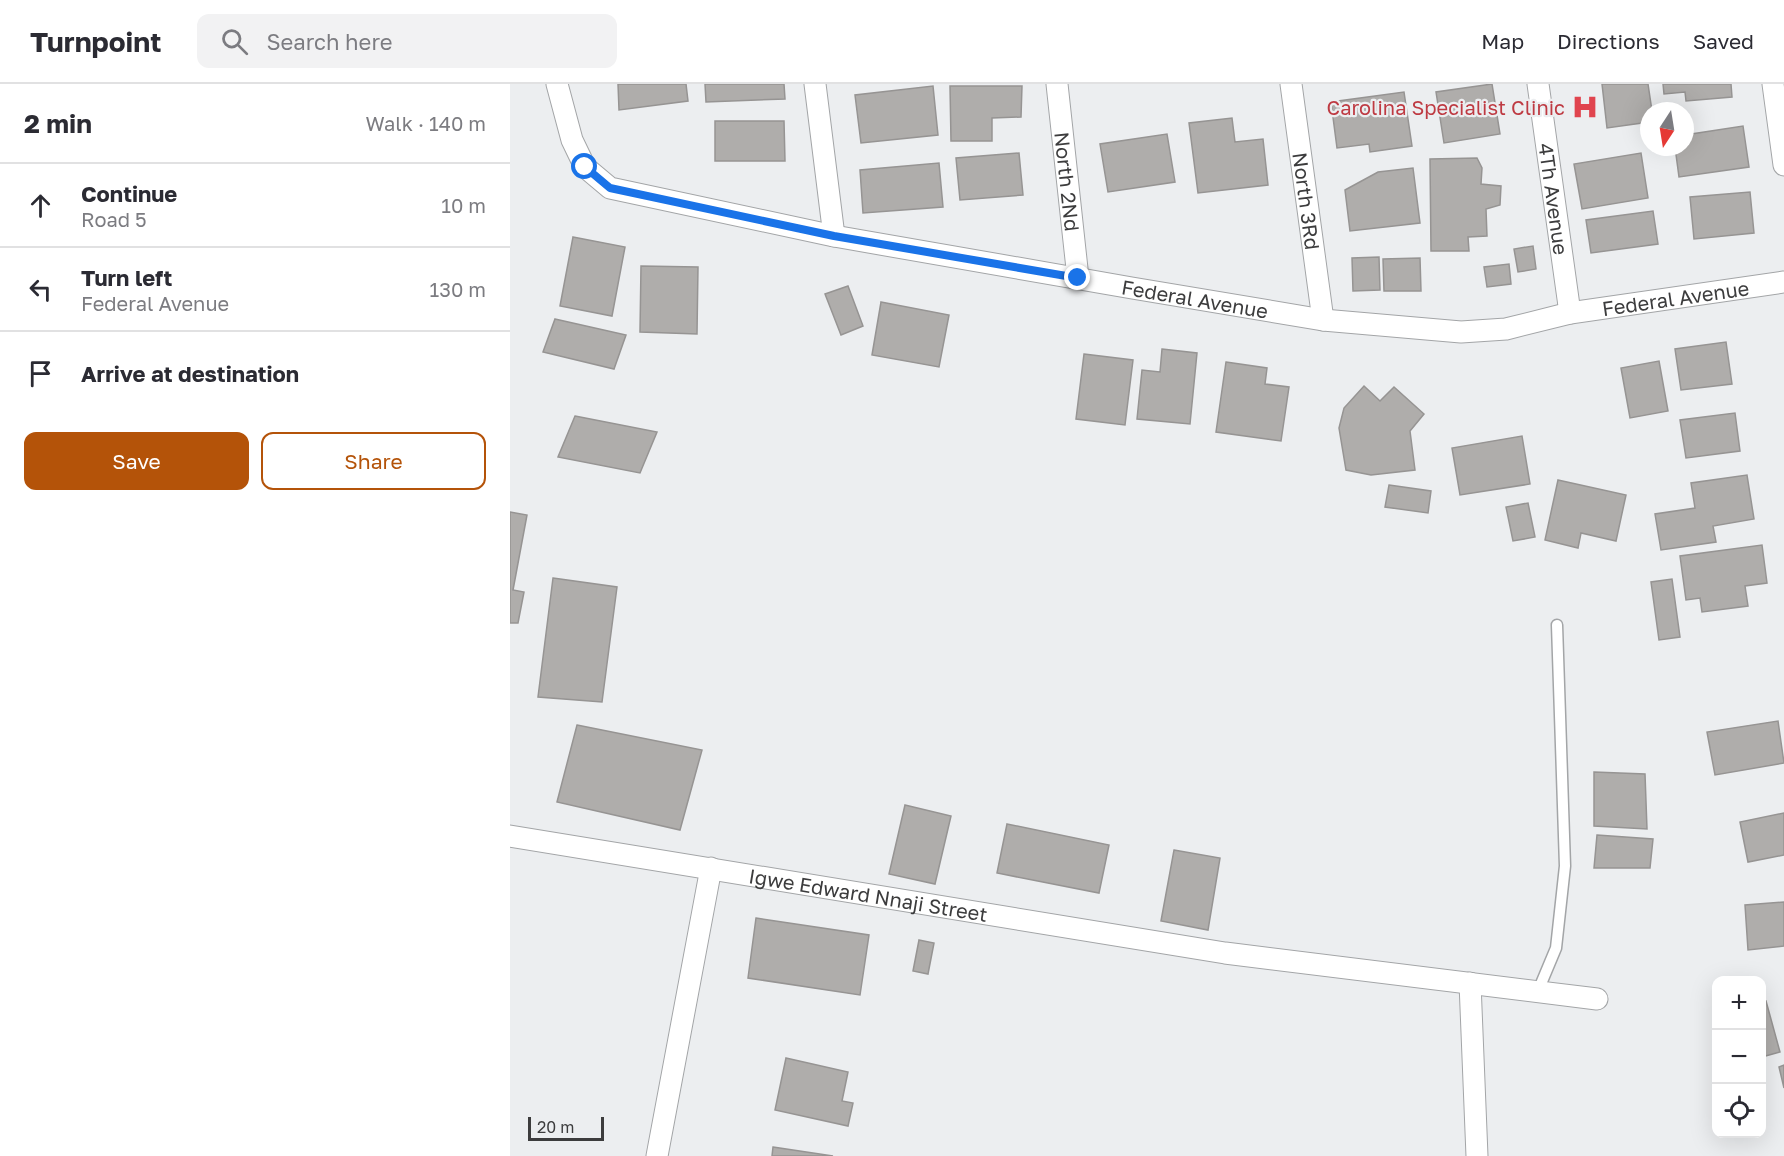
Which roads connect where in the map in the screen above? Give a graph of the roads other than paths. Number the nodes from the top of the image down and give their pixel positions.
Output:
1 (557, 84) edge
2 (815, 84) edge
3 (1057, 84) edge
4 (1291, 84) edge
5 (1538, 84) edge
6 (1773, 84) edge
7 (1784, 165) edge
8 (834, 236) junction
9 (1078, 278) junction
10 (1784, 282) edge
11 (1570, 313) junction
12 (1323, 320) junction
13 (1557, 625) dead end
14 (510, 836) edge
15 (711, 868) junction
16 (1470, 983) junction
17 (1538, 991) junction
18 (1597, 999) dead end
19 (657, 1156) edge
20 (1477, 1156) edge

1 - 8 street, Federal Avenue
2 - 8 street
3 - 9 street, North 2Nd
4 - 12 street, North 3Rd
5 - 11 street, 4Th Avenue
6 - 7 street
8 - 9 street, Federal Avenue
9 - 12 street, Federal Avenue
10 - 11 street, Federal Avenue
11 - 12 street, Federal Avenue
13 - 17 lane
14 - 15 street, Igwe Edward Nnaji Street
15 - 16 street, Igwe Edward Nnaji Street
15 - 19 street
16 - 17 street, Igwe Edward Nnaji Street
16 - 20 street
17 - 18 street, Igwe Edward Nnaji Street

